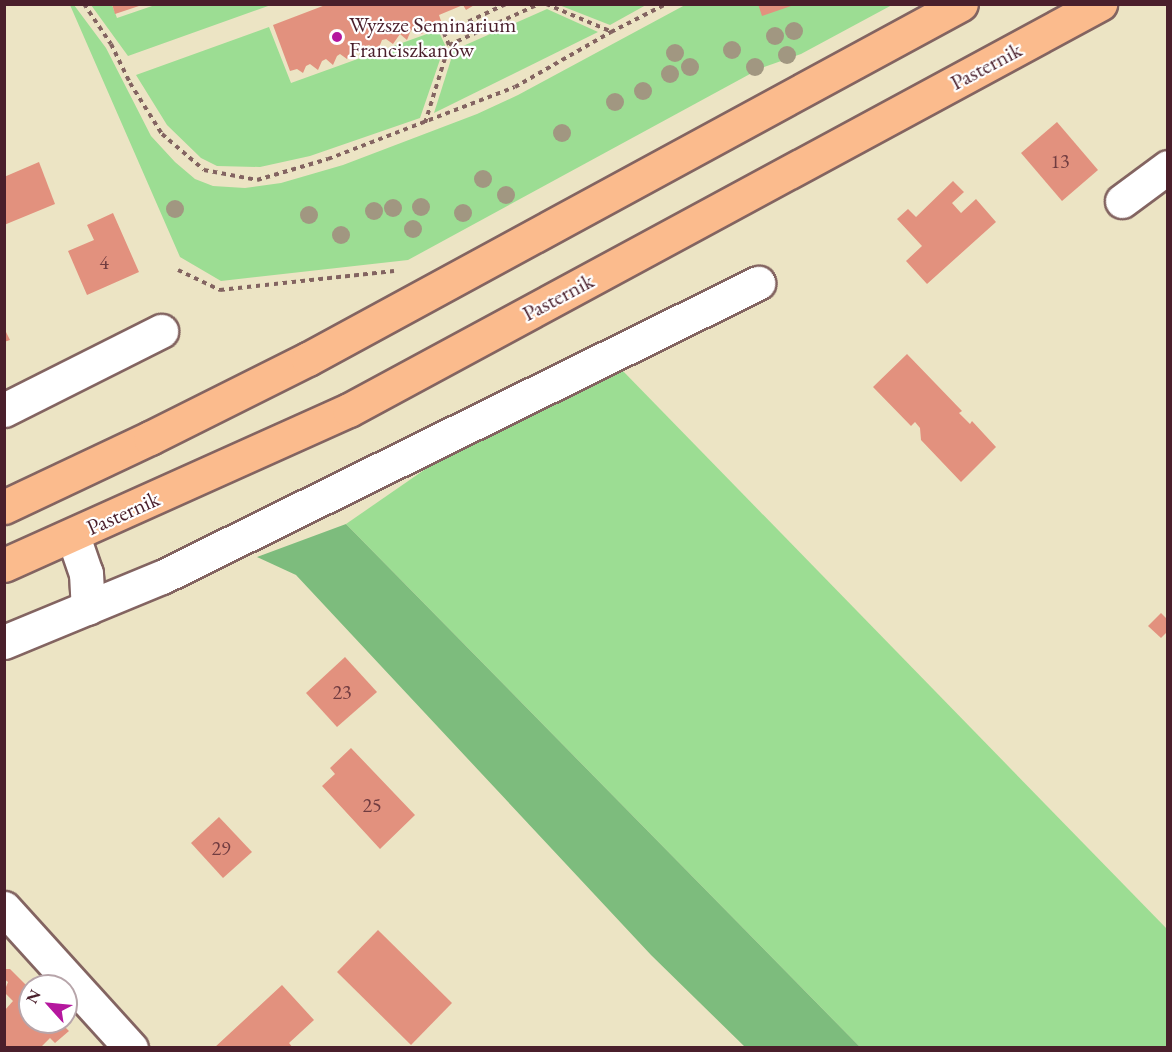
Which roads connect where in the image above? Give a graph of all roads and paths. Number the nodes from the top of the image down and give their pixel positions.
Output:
1 (84, 4) edge
2 (506, 4) edge
3 (539, 4) edge
4 (546, 4) edge
5 (666, 4) edge
6 (961, 4) edge
7 (1100, 4) edge
8 (610, 32) junction
9 (449, 45) junction
10 (425, 123) junction
11 (1167, 167) edge
12 (1122, 201) dead end
13 (178, 270) dead end
14 (403, 270) dead end
15 (758, 283) dead end
16 (161, 330) dead end
17 (4, 410) edge
18 (4, 507) edge
19 (73, 536) junction
20 (4, 565) edge
21 (88, 608) junction
22 (4, 642) edge
23 (4, 908) edge
24 (131, 1047) edge

1 - 10 path
2 - 9 path
3 - 9 path
4 - 8 path
5 - 8 path
6 - 18 main road
7 - 19 main road, Pasternik
8 - 10 path
9 - 10 path
11 - 12 street
13 - 14 path
15 - 21 street
16 - 17 street
19 - 20 main road, Pasternik
19 - 21 street
21 - 22 street
23 - 24 street

